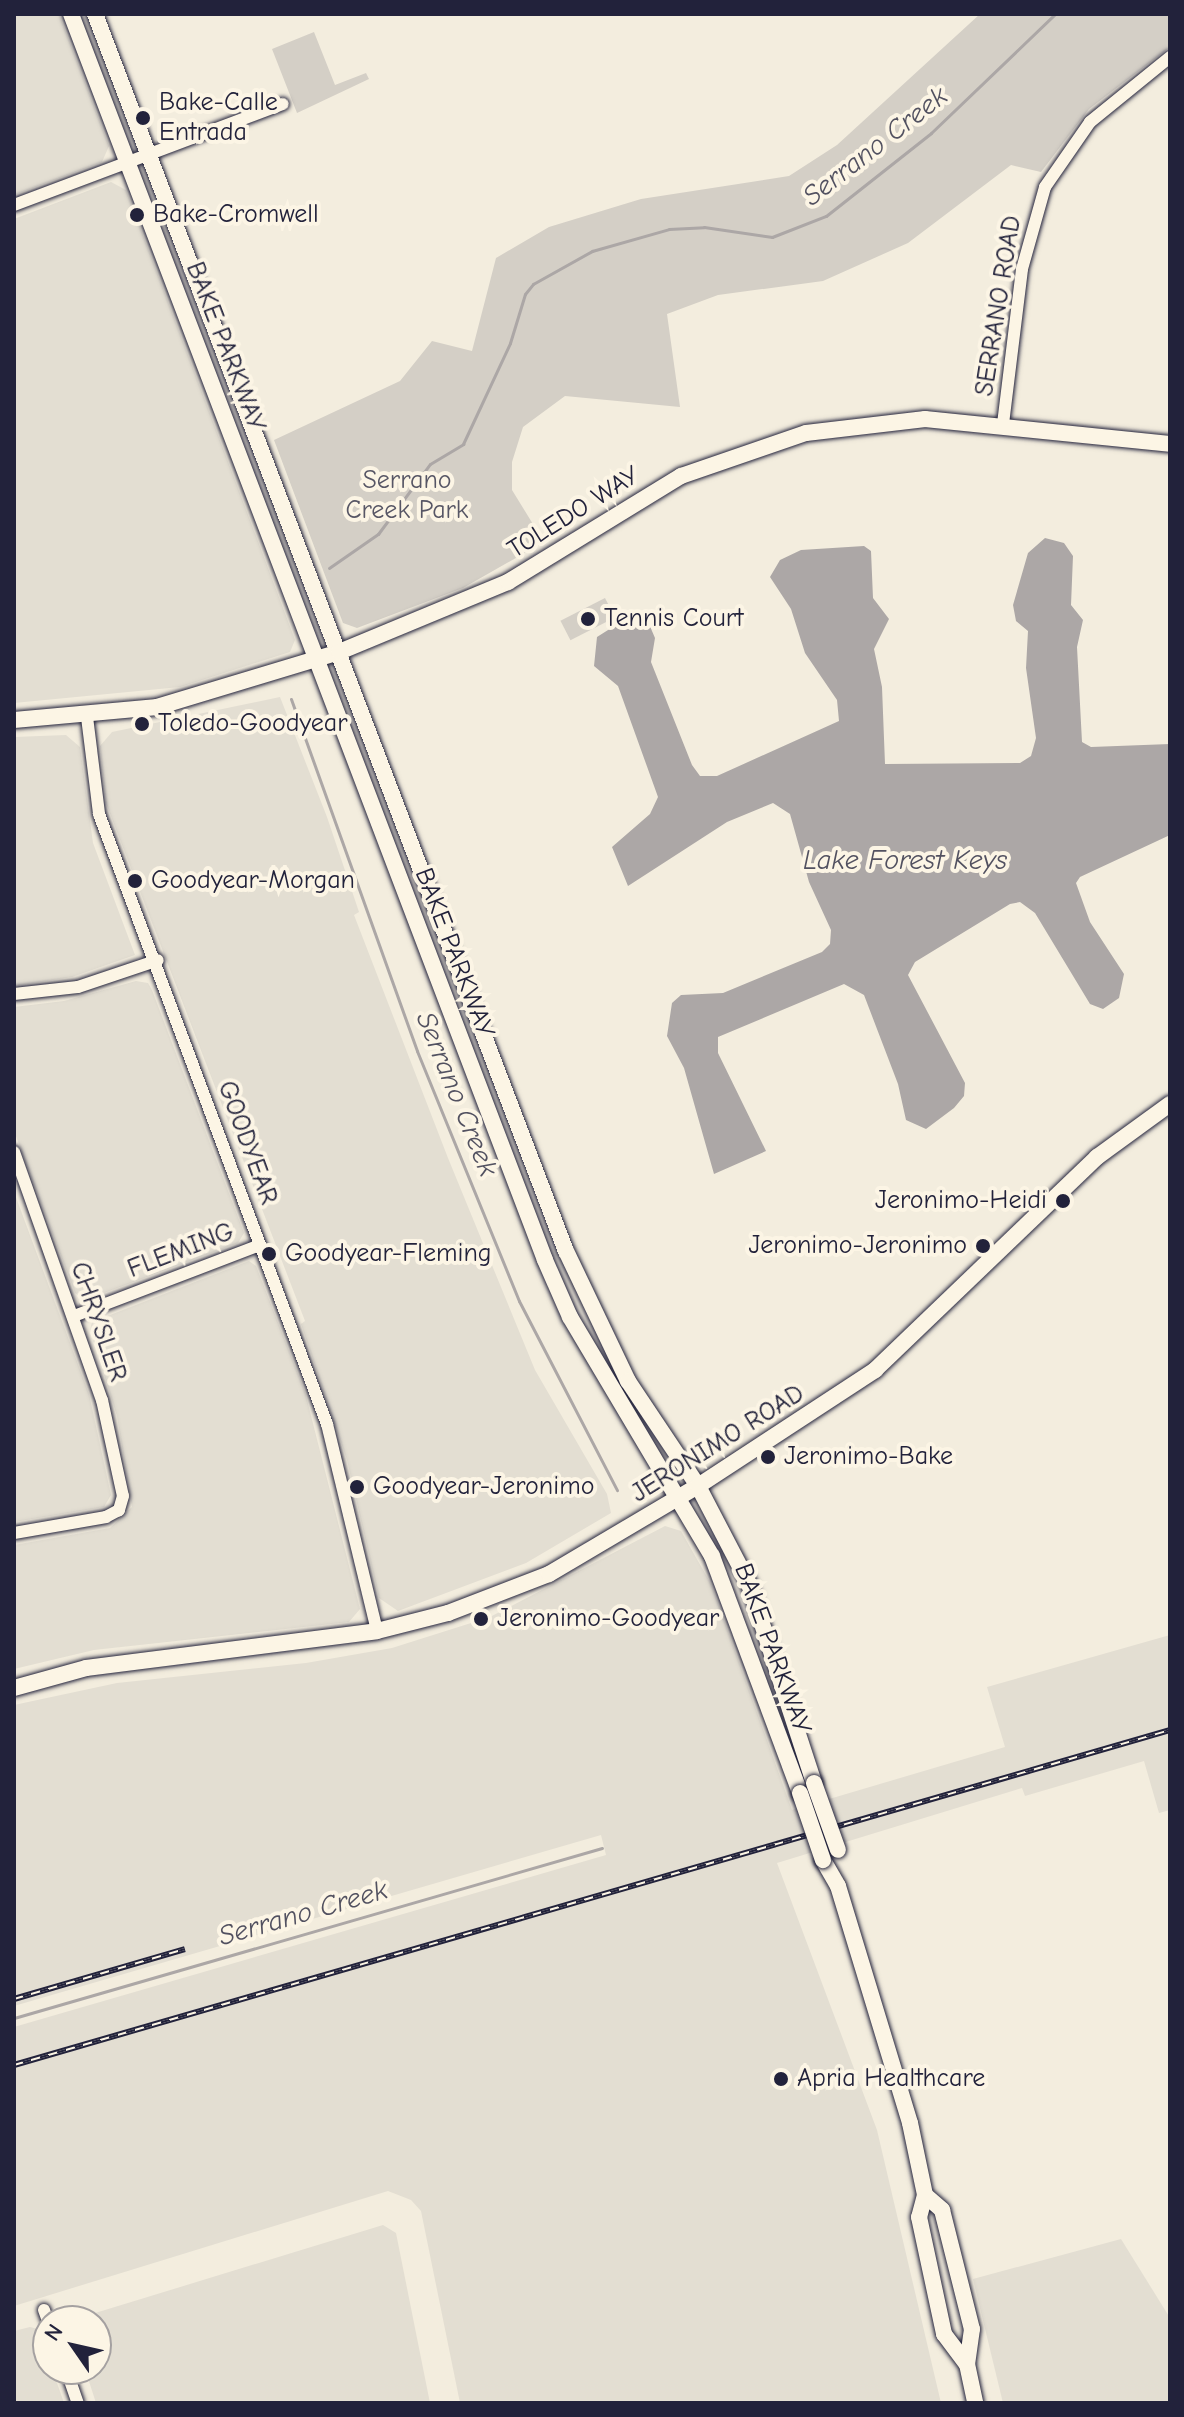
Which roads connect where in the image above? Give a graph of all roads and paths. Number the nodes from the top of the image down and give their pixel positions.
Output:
1 (71, 14) edge
2 (95, 14) edge
3 (1170, 57) edge
4 (283, 104) dead end
5 (149, 154) junction
6 (128, 162) junction
7 (14, 205) edge
8 (1003, 424) junction
9 (257, 435) junction
10 (236, 443) junction
11 (1170, 444) edge
12 (339, 652) junction
13 (317, 659) junction
14 (87, 717) junction
15 (14, 720) edge
16 (158, 960) junction
17 (14, 994) edge
18 (1170, 1104) edge
19 (14, 1152) edge
20 (260, 1245) junction
21 (74, 1316) junction
22 (698, 1486) junction
23 (679, 1498) junction
24 (14, 1533) edge
25 (377, 1631) junction
26 (14, 1688) edge
27 (807, 1788) junction
28 (838, 1886) junction
29 (925, 2195) junction
30 (967, 2364) junction
31 (971, 2385) junction
32 (964, 2403) edge
33 (975, 2403) edge
34 (987, 2403) edge

1 - 6 main road, BAKE PARKWAY
2 - 5 main road, BAKE PARKWAY
3 - 8 street, SERRANO ROAD
4 - 5 street
5 - 6 street
5 - 9 main road, BAKE PARKWAY
6 - 7 street
6 - 10 main road, BAKE PARKWAY
8 - 11 main road, TOLEDO WAY
8 - 12 main road, TOLEDO WAY
9 - 10 main road
9 - 12 main road, BAKE PARKWAY
10 - 13 main road, BAKE PARKWAY
12 - 13 main road, TOLEDO WAY
12 - 22 main road, BAKE PARKWAY
13 - 14 main road, TOLEDO WAY
13 - 23 main road, BAKE PARKWAY
14 - 15 main road, TOLEDO WAY
14 - 16 street, GOODYEAR
16 - 17 street
16 - 20 street, GOODYEAR
18 - 22 main road, JERONIMO ROAD
19 - 21 street, CHRYSLER
20 - 21 street, FLEMING
20 - 25 street, GOODYEAR
21 - 24 street, CHRYSLER
22 - 23 main road, JERONIMO ROAD
22 - 27 main road, BAKE PARKWAY
23 - 25 main road, JERONIMO ROAD
23 - 27 main road, BAKE PARKWAY
25 - 26 main road, JERONIMO ROAD
27 - 28 main road, BAKE PARKWAY, bridge
27 - 28 main road, BAKE PARKWAY, bridge
28 - 29 main road, BAKE PARKWAY
29 - 30 main road, BAKE PARKWAY
29 - 30 main road, BAKE PARKWAY
30 - 31 main road, BAKE PARKWAY
31 - 32 main road
31 - 33 main road, BAKE PARKWAY
31 - 34 main road

